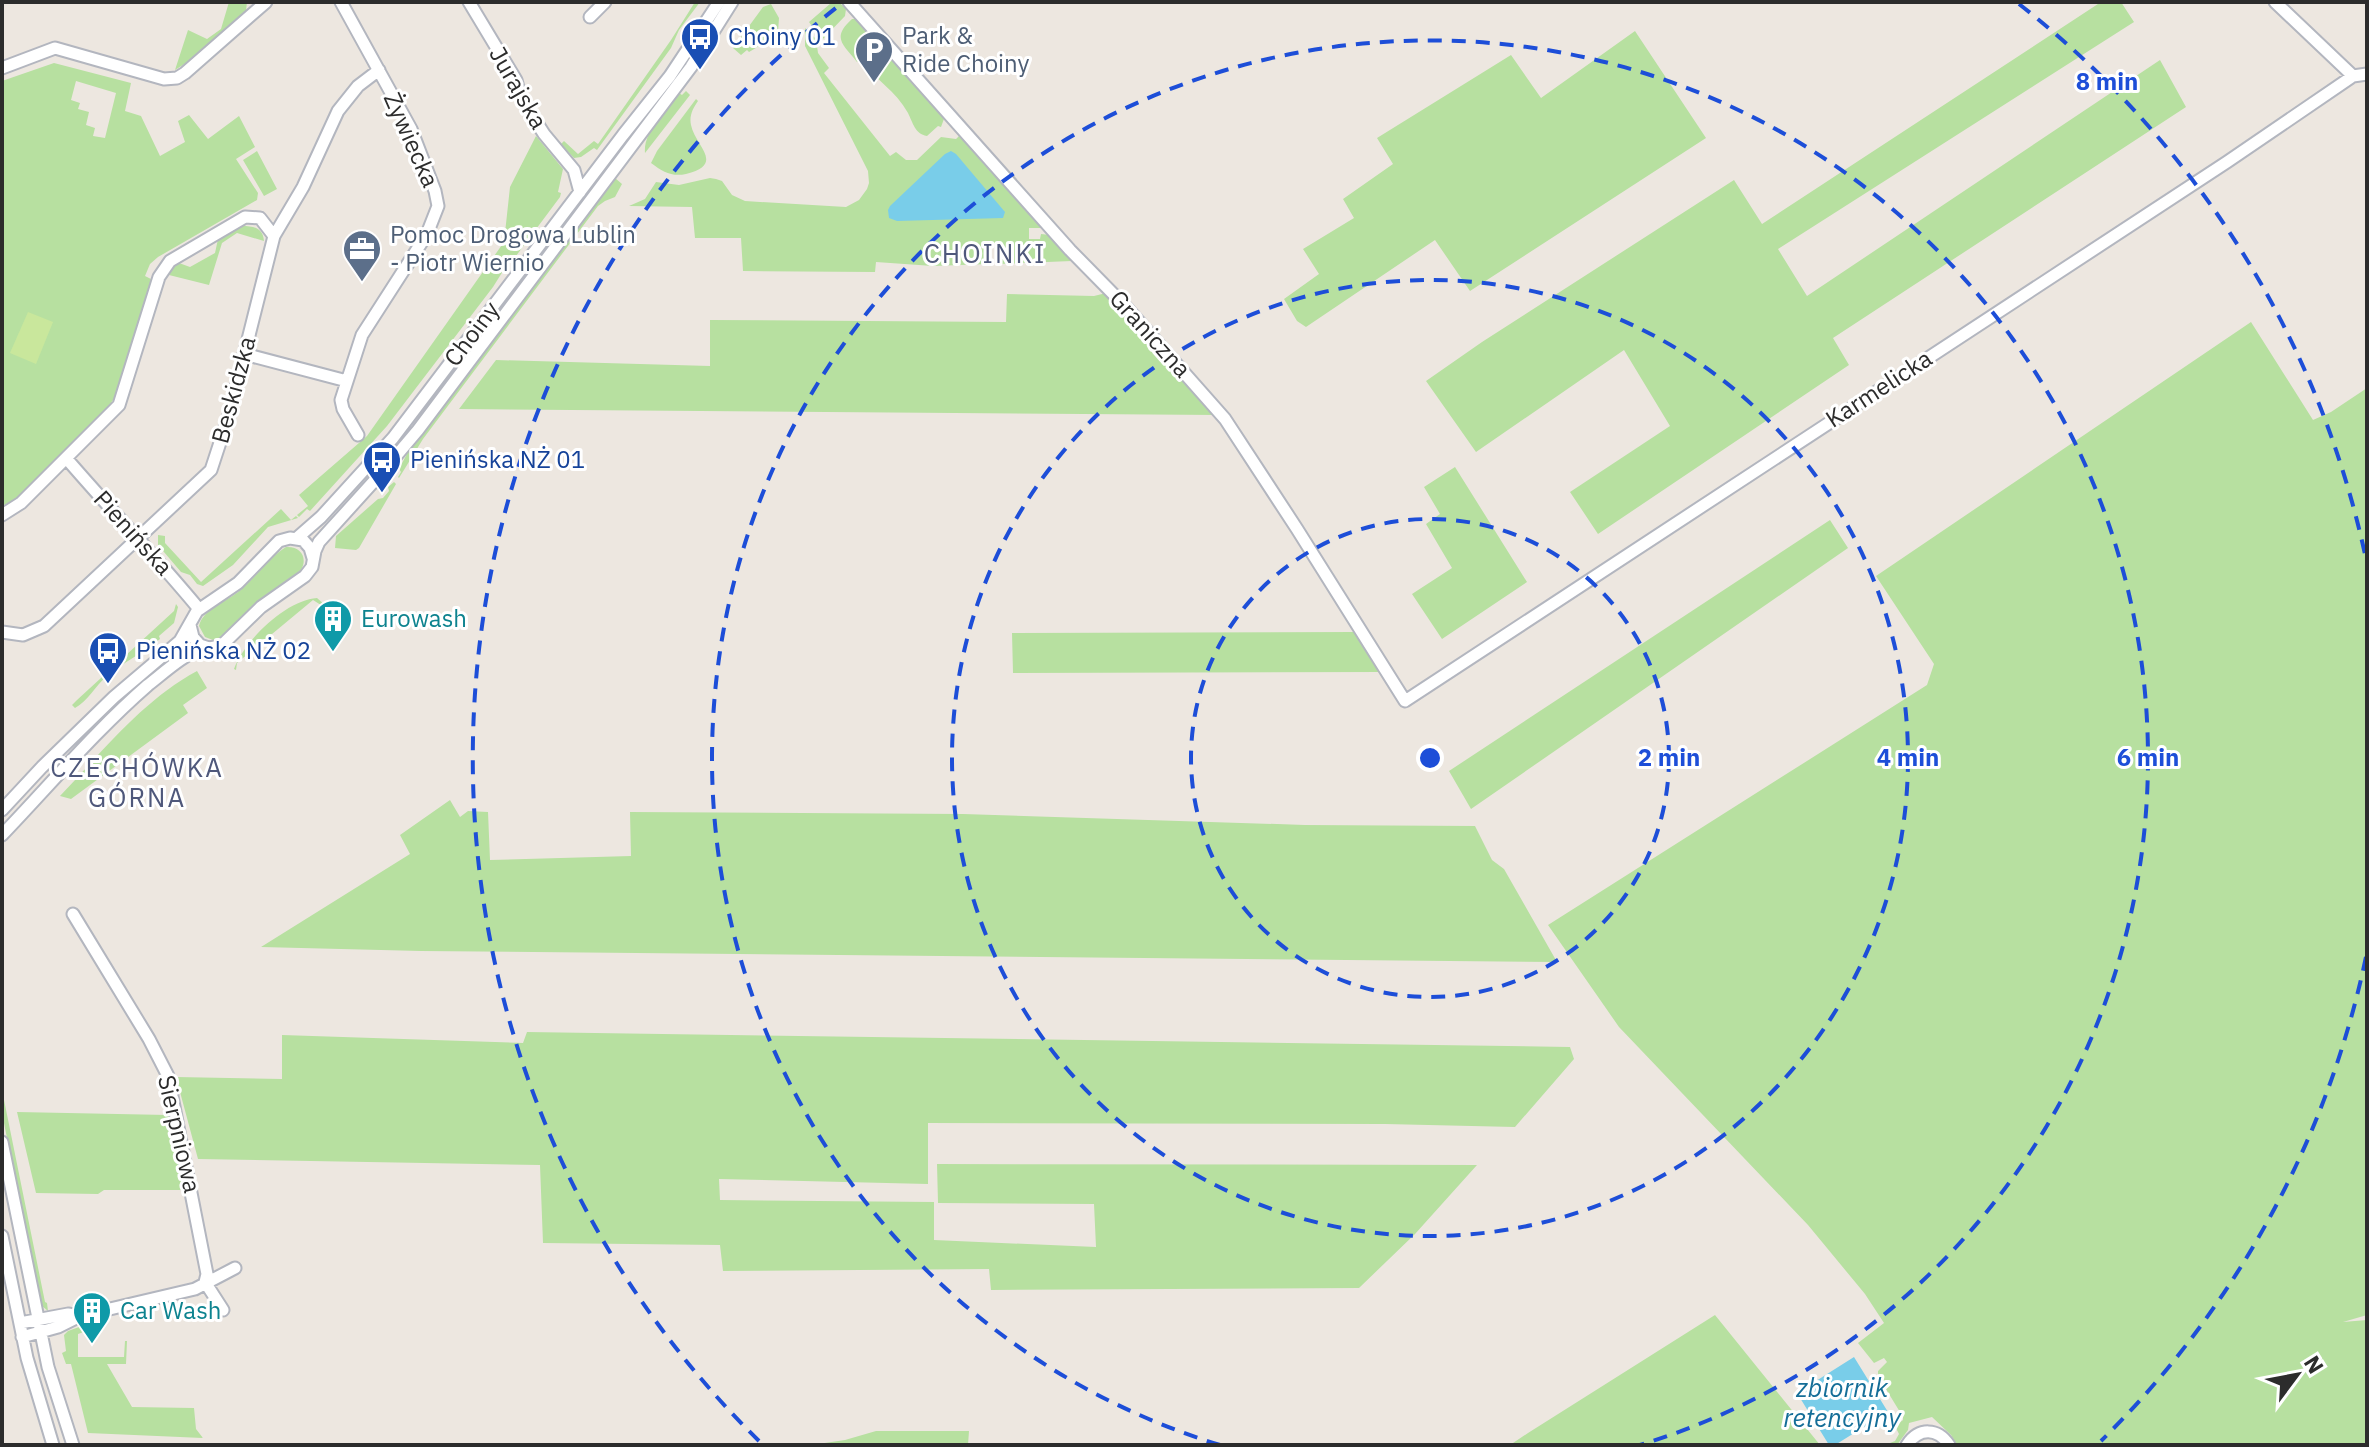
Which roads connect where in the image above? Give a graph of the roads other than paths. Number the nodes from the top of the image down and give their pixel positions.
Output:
1 (266, 2) edge
2 (341, 2) edge
3 (469, 2) edge
4 (605, 2) edge
5 (719, 2) edge
6 (732, 2) edge
7 (849, 2) edge
8 (2275, 2) edge
9 (253, 7) edge
10 (590, 17) dead end
11 (2, 68) edge
12 (379, 70) junction
13 (2367, 74) edge
14 (2353, 76) junction
15 (598, 167) junction
16 (574, 170) junction
17 (580, 192) junction
18 (274, 236) junction
19 (244, 354) junction
20 (347, 381) junction
21 (358, 435) dead end
22 (66, 458) junction
23 (2, 515) edge
24 (139, 538) junction
25 (297, 538) junction
26 (313, 558) junction
27 (199, 609) junction
28 (190, 625) junction
29 (2, 632) edge
30 (204, 647) junction
31 (1405, 701) joint
32 (2, 810) edge
33 (2, 835) edge
34 (73, 914) dead end
35 (2, 1142) edge
36 (2, 1236) edge
37 (235, 1268) dead end
38 (205, 1282) junction
39 (223, 1310) dead end
40 (80, 1316) junction
41 (37, 1320) junction
42 (20, 1323) junction
43 (40, 1333) junction
44 (22, 1337) junction
45 (53, 1445) edge
46 (73, 1445) edge
47 (1907, 1445) edge
48 (1949, 1445) edge

1 - 9 street
2 - 12 street, Żywiecka
3 - 16 street, Jurajska
4 - 10 street
5 - 15 street, Choiny
6 - 26 street, Choiny
7 - 31 street, Graniczna
8 - 14 street
9 - 11 street
12 - 18 street, Beskidzka
12 - 20 street, Żywiecka
13 - 14 street
14 - 31 street, Karmelicka
15 - 16 street
15 - 17 street, Choiny
16 - 17 street, Jurajska
17 - 25 street, Choiny
18 - 19 street, Beskidzka
18 - 22 street
19 - 20 street
19 - 24 street, Beskidzka
20 - 21 street, Żywiecka
22 - 23 street
22 - 24 street, Pienińska
24 - 27 street, Pienińska
24 - 29 street, Beskidzka
25 - 26 street
25 - 27 street, Choiny
26 - 30 street, Choiny
27 - 28 street
28 - 30 street
28 - 32 street
30 - 33 street
34 - 38 street, Sierpniowa
35 - 41 street
36 - 42 street
37 - 38 street
38 - 39 street
38 - 40 street
40 - 41 street
40 - 43 street
41 - 42 street
41 - 43 street
42 - 44 street
43 - 44 street
43 - 46 street
44 - 45 street
47 - 48 street

